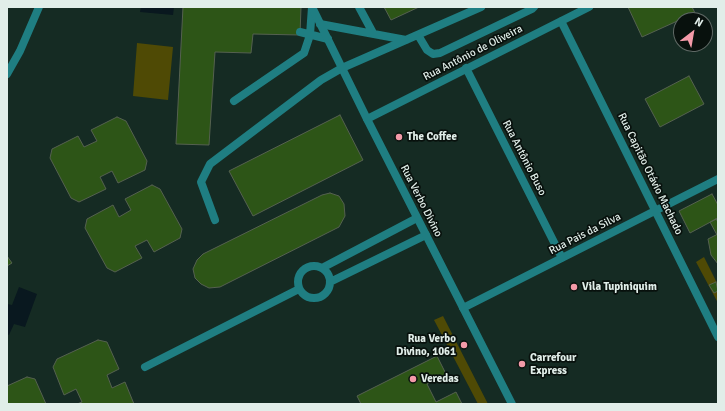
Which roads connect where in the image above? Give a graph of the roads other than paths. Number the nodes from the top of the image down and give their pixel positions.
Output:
1 (39, 7) edge
2 (312, 7) edge
3 (359, 7) edge
4 (481, 7) edge
5 (534, 7) edge
6 (589, 7) edge
7 (561, 21) junction
8 (320, 24) junction
9 (300, 32) dead end
10 (372, 33) junction
11 (310, 35) junction
12 (418, 35) junction
13 (328, 39) junction
14 (406, 40) junction
15 (342, 68) junction
16 (466, 68) junction
17 (7, 74) edge
18 (234, 101) dead end
19 (367, 119) junction
20 (718, 179) edge
21 (656, 210) junction
22 (417, 218) junction
23 (215, 220) dead end
24 (426, 235) junction
25 (562, 258) junction
26 (322, 268) junction
27 (330, 282) junction
28 (300, 289) junction
29 (463, 308) junction
30 (718, 336) edge
31 (145, 367) dead end
32 (512, 404) edge

1 - 17 street
2 - 8 street, Rua Verbo Divino
2 - 11 street
3 - 10 street
4 - 12 street
5 - 12 street
6 - 7 street, Rua Antônio de Oliveira
7 - 16 street, Rua Antônio de Oliveira
7 - 21 street, Rua Capitão Otávio Machado
8 - 10 street
8 - 13 street, Rua Verbo Divino
9 - 11 street
10 - 14 street
11 - 13 street
11 - 18 street
12 - 14 street
13 - 15 street, Rua Verbo Divino
14 - 15 street
15 - 19 street, Rua Verbo Divino
15 - 23 street
16 - 19 street, Rua Antônio de Oliveira
16 - 25 street, Rua Antônio Buso
19 - 22 street, Rua Verbo Divino
20 - 21 street, Rua Pais da Silva
21 - 25 street, Rua Pais da Silva
21 - 30 street, Rua Capitão Otávio Machado
22 - 24 street, Rua Verbo Divino
22 - 26 street
24 - 27 street
24 - 29 street, Rua Verbo Divino
25 - 29 street, Rua Pais da Silva
26 - 27 street
26 - 28 street
27 - 28 street
28 - 31 street
29 - 32 street, Rua Verbo Divino

